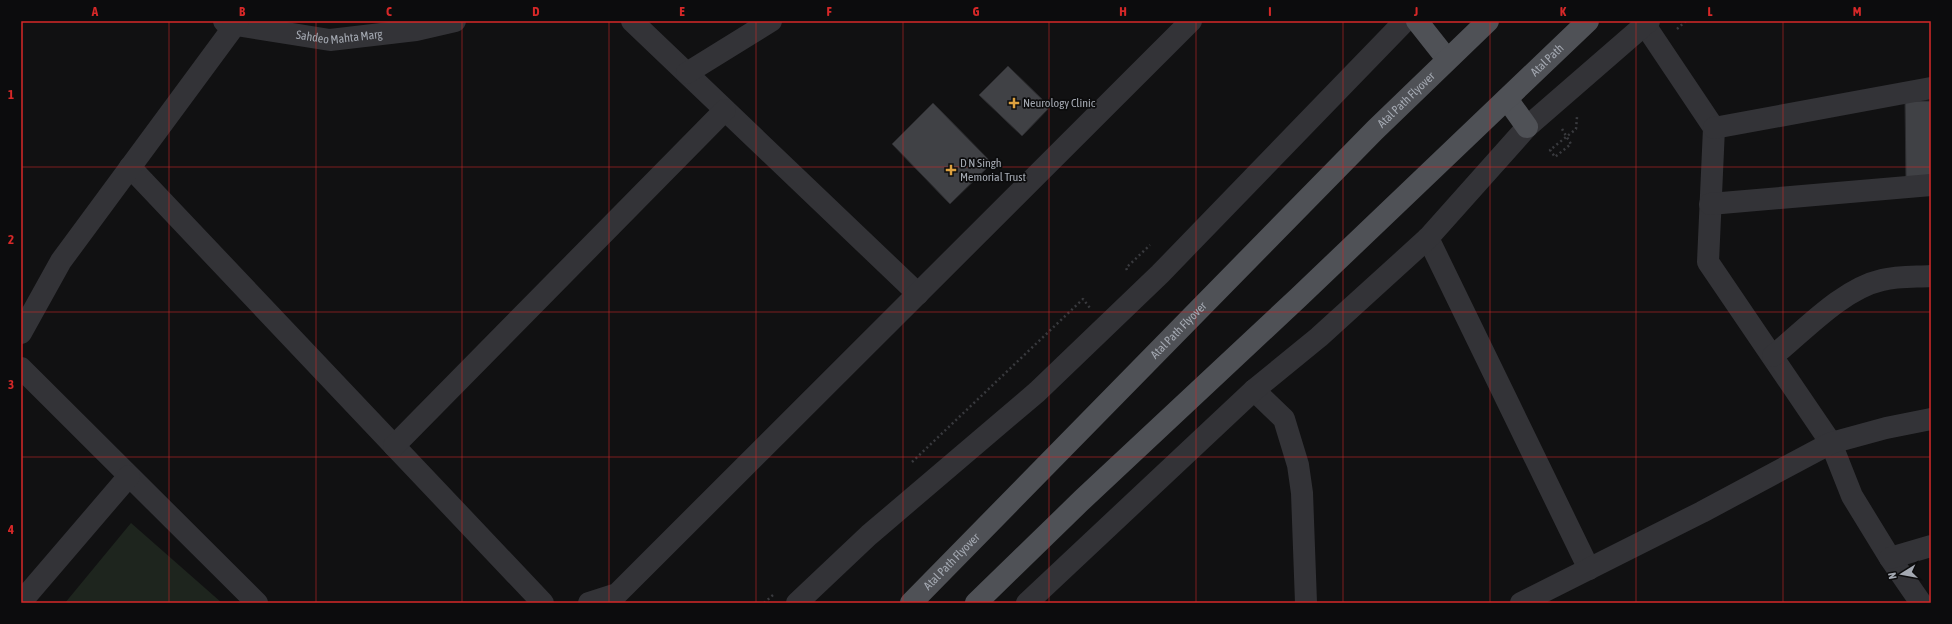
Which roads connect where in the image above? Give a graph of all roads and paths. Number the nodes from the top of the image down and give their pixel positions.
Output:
1 (455, 21) edge
2 (632, 21) edge
3 (771, 21) edge
4 (1191, 21) edge
5 (1405, 21) edge
6 (1417, 21) edge
7 (1488, 21) edge
8 (1588, 21) edge
9 (232, 22) edge
10 (1647, 23) edge
11 (1447, 59) junction
12 (687, 73) junction
13 (1931, 88) edge
14 (1507, 99) junction
15 (725, 110) junction
16 (1527, 127) junction
17 (1714, 128) junction
18 (1576, 129) dead end
19 (1571, 144) dead end
20 (130, 167) junction
21 (1931, 185) edge
22 (1710, 204) junction
23 (1428, 238) junction
24 (1126, 268) dead end
25 (1130, 274) dead end
26 (1931, 276) edge
27 (918, 294) junction
28 (1094, 314) dead end
29 (21, 333) edge
30 (1772, 356) junction
31 (21, 368) edge
32 (1254, 390) junction
33 (1931, 419) edge
34 (1831, 443) junction
35 (394, 446) junction
36 (907, 467) dead end
37 (129, 476) junction
38 (1931, 546) edge
39 (1890, 558) junction
40 (1589, 569) junction
41 (776, 592) dead end
42 (21, 602) edge
43 (257, 603) edge
44 (543, 603) edge
45 (589, 603) edge
46 (764, 603) edge
47 (797, 603) edge
48 (910, 603) edge
49 (976, 603) edge
50 (1027, 603) edge
51 (1306, 603) edge
52 (1521, 603) edge
53 (1921, 603) edge

1 - 9 street, Sahdeo Mahta Marg
2 - 12 street
3 - 12 street
4 - 27 street
5 - 47 street
6 - 11 main road
7 - 11 main road
8 - 14 main road, Atal Path
9 - 20 street
10 - 16 street
10 - 17 street
11 - 48 main road, Atal Path Flyover
12 - 15 street
13 - 17 street
14 - 16 main road
14 - 49 main road
15 - 27 street
15 - 35 street
16 - 23 street
17 - 22 street
18 - 19 path
20 - 29 street
20 - 35 street
21 - 22 street
22 - 30 street
23 - 32 street
23 - 40 street
24 - 25 path
26 - 30 street
27 - 45 street
28 - 36 path
30 - 34 street
31 - 37 street
32 - 50 street
32 - 51 street
33 - 34 street
34 - 39 street
34 - 40 street
35 - 44 street
37 - 42 street
37 - 43 street
38 - 39 street
39 - 53 street
40 - 52 street
41 - 46 path

